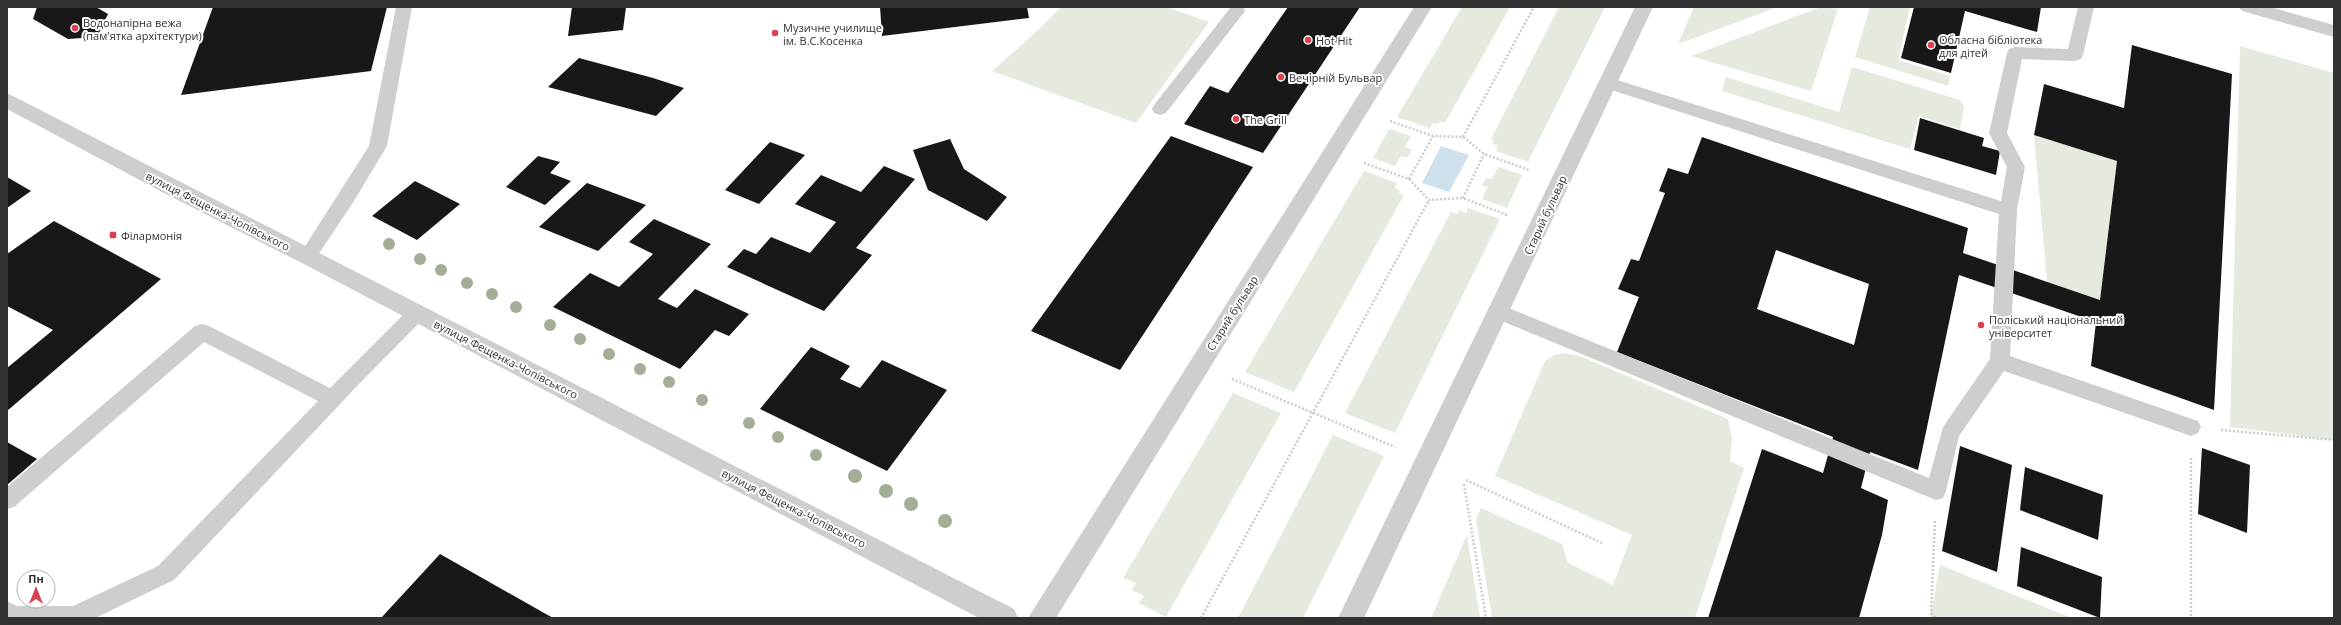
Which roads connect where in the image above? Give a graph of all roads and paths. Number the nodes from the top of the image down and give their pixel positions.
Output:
1 (404, 7) edge
2 (1423, 7) edge
3 (1534, 7) edge
4 (1644, 7) edge
5 (2086, 7) edge
6 (2248, 7) edge
7 (1234, 8) edge
8 (2334, 31) edge
9 (1608, 83) junction
10 (7, 100) edge
11 (1160, 110) dead end
12 (1387, 121) dead end
13 (1433, 136) junction
14 (1463, 137) junction
15 (1484, 154) junction
16 (1362, 162) dead end
17 (1532, 171) dead end
18 (1409, 179) junction
19 (1463, 198) junction
20 (1429, 200) junction
21 (2008, 210) junction
22 (1510, 216) dead end
23 (308, 256) junction
24 (1499, 312) junction
25 (418, 313) junction
26 (2000, 361) junction
27 (1232, 379) dead end
28 (333, 399) junction
29 (1313, 413) junction
30 (2191, 427) junction
31 (2334, 440) edge
32 (1396, 448) dead end
33 (1466, 480) dead end
34 (1464, 484) dead end
35 (1936, 491) junction
36 (7, 500) edge
37 (1604, 544) dead end
38 (7, 612) edge
39 (1005, 618) edge
40 (1042, 618) edge
41 (1200, 618) edge
42 (1352, 618) edge
43 (1486, 618) edge
44 (1936, 618) edge
45 (2191, 618) edge

1 - 23 lane
2 - 40 street, Старий бульвар
3 - 14 path
4 - 9 street, Старий бульвар
5 - 21 lane
6 - 8 street
7 - 11 lane
9 - 21 lane
9 - 24 street, Старий бульвар
10 - 23 street, вулиця Фещенка-Чопівського
12 - 13 path
13 - 14 path
13 - 18 path
14 - 15 path
15 - 17 path
15 - 19 path
16 - 18 path
18 - 20 path
19 - 20 path
19 - 22 path
20 - 29 path
21 - 26 lane
23 - 25 street, вулиця Фещенка-Чопівського
24 - 35 lane
24 - 42 street, Старий бульвар
25 - 28 lane
25 - 39 street, вулиця Фещенка-Чопівського
26 - 30 lane
26 - 35 lane
27 - 29 path
28 - 36 lane
28 - 38 lane
29 - 32 path
29 - 41 path
30 - 31 path
30 - 45 path
33 - 37 path
34 - 43 path
35 - 44 path

